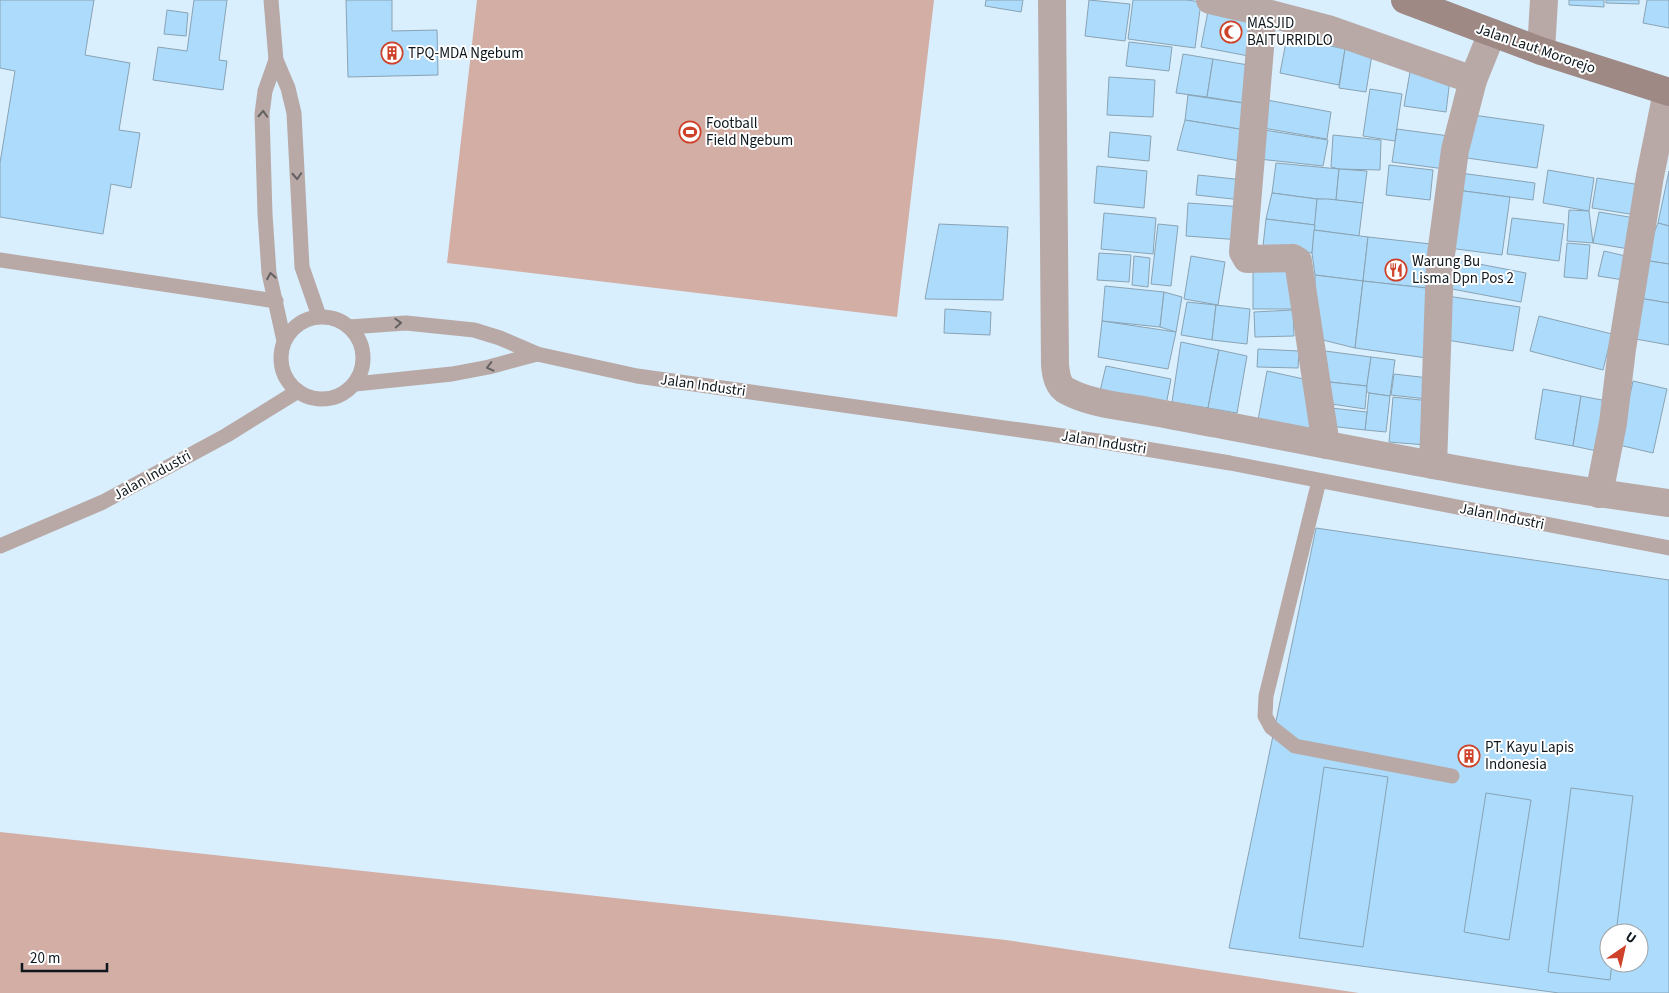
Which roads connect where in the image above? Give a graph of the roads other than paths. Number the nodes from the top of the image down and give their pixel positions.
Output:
1 (271, 0) edge
2 (1052, 0) edge
3 (1210, 0) edge
4 (1405, 0) edge
5 (1544, 0) edge
6 (1263, 12) junction
7 (1492, 33) junction
8 (1542, 51) junction
9 (276, 60) junction
10 (1473, 80) junction
11 (1668, 92) edge
12 (0, 260) edge
13 (276, 301) junction
14 (319, 316) junction
15 (349, 326) junction
16 (284, 341) junction
17 (537, 354) junction
18 (355, 384) junction
19 (298, 391) junction
20 (1326, 445) junction
21 (1432, 465) junction
22 (1318, 481) junction
23 (1599, 494) junction
24 (1669, 503) edge
25 (0, 546) edge
26 (1669, 548) edge
27 (1452, 776) dead end

1 - 9 lane
2 - 20 street
3 - 6 street
4 - 7 street, Jalan Laut Mororejo
5 - 8 street
6 - 10 street
6 - 20 street
7 - 8 street, Jalan Laut Mororejo
7 - 10 street
8 - 11 street, Jalan Laut Mororejo
13 -> 9 lane
9 -> 14 lane
10 - 21 street
11 - 23 street
12 - 13 lane
13 - 16 lane
14 - 15 lane, Jalan Industri
14 - 16 lane
15 -> 17 lane, Jalan Industri
15 - 18 lane
16 - 19 lane
17 -> 18 lane, Jalan Industri
17 - 22 lane, Jalan Industri
18 - 19 lane, Jalan Industri
19 - 25 lane, Jalan Industri
20 - 21 street
21 - 23 street
22 - 26 lane, Jalan Industri
22 - 27 lane
23 - 24 street

